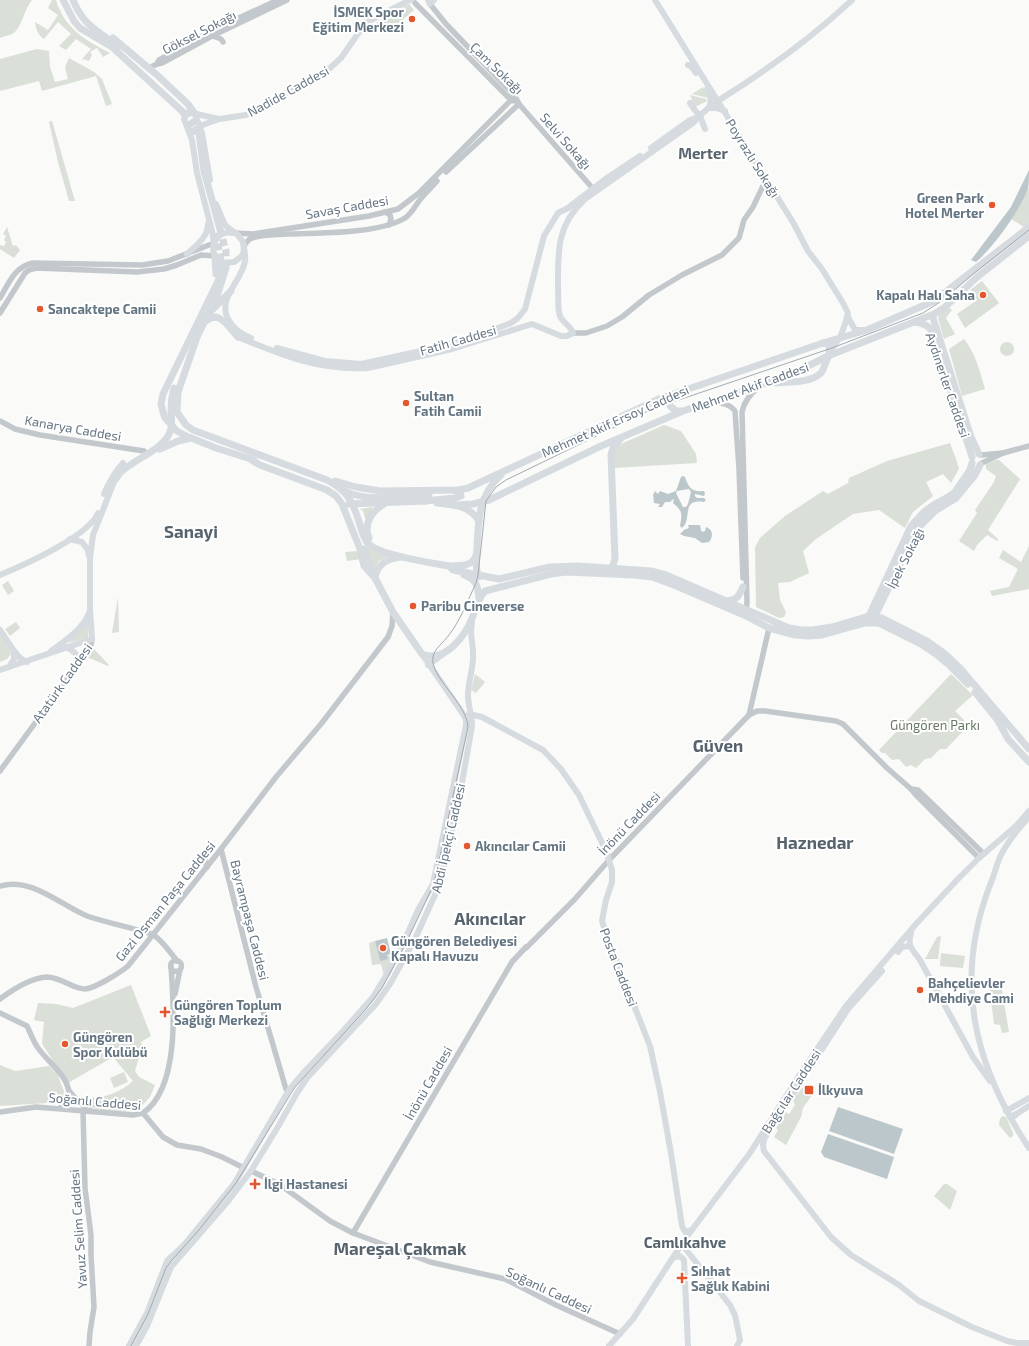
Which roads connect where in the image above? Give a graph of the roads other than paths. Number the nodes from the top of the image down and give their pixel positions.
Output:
1 (63, 0) edge
2 (73, 0) edge
3 (278, 0) edge
4 (287, 0) edge
5 (655, 0) edge
6 (852, 0) edge
7 (413, 1) edge
8 (431, 1) edge
9 (93, 33) junction
10 (212, 36) junction
11 (224, 42) dead end
12 (157, 64) junction
13 (688, 65) dead end
14 (149, 68) junction
15 (513, 98) junction
16 (719, 101) junction
17 (519, 104) junction
18 (709, 108) junction
19 (724, 111) junction
20 (185, 113) junction
21 (196, 114) junction
22 (699, 117) junction
23 (219, 119) junction
24 (690, 120) junction
25 (705, 129) dead end
26 (195, 131) junction
27 (765, 176) junction
28 (764, 186) junction
29 (771, 186) junction
30 (594, 190) junction
31 (385, 212) junction
32 (369, 216) junction
33 (208, 218) junction
34 (389, 225) junction
35 (1029, 227) edge
36 (370, 228) junction
37 (218, 230) tunnel mouth
38 (234, 233) junction
39 (1029, 236) edge
40 (214, 243) junction
41 (244, 246) junction
42 (187, 254) junction
43 (216, 256) junction
44 (231, 291) junction
45 (0, 298) edge
46 (0, 313) edge
47 (209, 313) junction
48 (934, 314) junction
49 (848, 317) junction
50 (516, 320) junction
51 (204, 322) junction
52 (914, 322) junction
53 (518, 328) junction
54 (867, 330) junction
55 (573, 333) junction
56 (194, 336) junction
57 (238, 337) joint
58 (840, 338) junction
59 (823, 343) junction
60 (829, 354) junction
61 (764, 384) junction
62 (672, 395) junction
63 (708, 402) junction
64 (683, 411) junction
65 (165, 418) junction
66 (0, 422) edge
67 (622, 437) junction
68 (193, 438) junction
69 (1029, 446) edge
70 (144, 451) junction
71 (269, 457) dead end
72 (250, 459) junction
73 (978, 459) junction
74 (123, 464) joint
75 (284, 468) junction
76 (507, 469) junction
77 (122, 471) junction
78 (356, 488) junction
79 (342, 489) junction
80 (460, 490) junction
81 (336, 496) junction
82 (424, 501) junction
83 (386, 503) junction
84 (481, 503) junction
85 (342, 504) junction
86 (453, 504) junction
87 (347, 516) junction
88 (479, 521) junction
89 (367, 533) junction
90 (70, 539) junction
91 (477, 551) junction
92 (402, 557) junction
93 (90, 558) junction
94 (615, 559) junction
95 (451, 568) junction
96 (625, 569) junction
97 (611, 571) junction
98 (0, 575) edge
99 (478, 575) junction
100 (375, 578) junction
101 (520, 582) junction
102 (743, 587) junction
103 (479, 599) junction
104 (727, 601) junction
105 (90, 609) junction
106 (745, 611) junction
107 (393, 612) junction
108 (473, 617) junction
109 (874, 618) junction
110 (769, 628) junction
111 (0, 630) edge
112 (92, 640) junction
113 (67, 647) junction
114 (14, 652) junction
115 (422, 654) junction
116 (443, 654) junction
117 (39, 658) junction
118 (80, 659) junction
119 (27, 662) junction
120 (428, 665) junction
121 (9, 667) junction
122 (0, 670) edge
123 (471, 713) junction
124 (750, 715) junction
125 (465, 718) junction
126 (999, 718) junction
127 (1029, 742) edge
128 (1029, 749) edge
129 (1029, 756) edge
130 (1029, 762) edge
131 (0, 771) edge
132 (1029, 811) edge
133 (1029, 817) edge
134 (221, 849) junction
135 (984, 854) junction
136 (1000, 856) junction
137 (204, 857) dead end
138 (609, 860) junction
139 (207, 867) junction
140 (0, 886) edge
141 (912, 929) junction
142 (153, 934) junction
143 (910, 946) junction
144 (173, 963) junction
145 (180, 970) junction
146 (1, 998) edge
147 (174, 1000) junction
148 (0, 1013) edge
149 (980, 1046) junction
150 (974, 1057) junction
151 (69, 1090) junction
152 (288, 1090) junction
153 (998, 1093) junction
154 (1029, 1098) edge
155 (1029, 1106) edge
156 (59, 1108) junction
157 (83, 1111) junction
158 (0, 1112) edge
159 (97, 1113) junction
160 (143, 1113) junction
161 (1010, 1115) junction
162 (1029, 1148) edge
163 (764, 1151) junction
164 (750, 1153) junction
165 (244, 1168) junction
166 (251, 1172) junction
167 (692, 1230) junction
168 (353, 1233) junction
169 (683, 1243) junction
170 (675, 1256) junction
171 (620, 1334) junction
172 (1029, 1343) edge
173 (89, 1346) edge
174 (129, 1346) edge
175 (136, 1346) edge
176 (609, 1346) edge
177 (688, 1346) edge
178 (737, 1346) edge

1 - 9 main road
2 - 9 main road
3 - 12 street, Göksel Sokağı
4 - 10 street, Göksel Sokağı
5 - 16 main road, Poyrazlı Sokağı
6 - 16 main road
7 - 15 street, Çam Sokağı
7 - 23 main road, Nadide Caddesi
8 - 15 street, Çam Sokağı
9 - 14 main road
9 - 20 main road
9 - 20 main road
10 - 11 street
10 - 12 street, Göksel Sokağı
12 - 14 street
13 - 18 main road
14 - 21 main road
15 - 17 street, Çam Sokağı
15 - 31 street, Savaş Caddesi
16 - 18 main road
16 - 19 main road, Poyrazlı Sokağı
17 - 30 street, Selvi Sokağı
17 - 34 street, Savaş Caddesi
18 - 19 main road
18 - 22 main road
19 - 27 main road, Poyrazlı Sokağı
20 - 21 main road
20 - 26 main road
21 - 23 main road
21 - 26 main road
22 - 24 main road
22 - 24 main road
22 - 25 main road
22 - 30 main road
23 - 26 main road
24 - 30 main road
26 - 33 main road
26 - 37 main road
26 - 38 main road
27 - 28 main road
27 - 29 main road, Poyrazlı Sokağı
28 - 29 main road
28 - 55 street, Fatih Caddesi
29 - 49 main road, Poyrazlı Sokağı
30 - 50 main road
30 - 55 main road
31 - 32 street, Savaş Caddesi
31 - 34 street
32 - 36 street
32 - 38 street, Savaş Caddesi
33 - 40 main road
33 - 42 main road
34 - 36 street, Savaş Caddesi
35 - 54 main road, Mehmet Akif Ersoy Caddesi
36 - 41 street, Savaş Caddesi
38 - 40 main road
38 - 41 main road
39 - 48 main road, Mehmet Akif Caddesi
40 - 42 street
40 - 43 main road
41 - 43 main road
41 - 44 main road, Fatih Caddesi
42 - 45 street
43 - 46 street
43 - 56 main road
44 - 47 main road
44 - 50 main road, Fatih Caddesi
47 - 51 main road
47 - 56 main road
48 - 52 main road, Mehmet Akif Caddesi
48 - 73 main road, Aydınerler Caddesi
49 - 54 main road, Poyrazlı Sokağı
49 - 58 main road
50 - 53 main road
51 - 56 main road
51 - 57 main road
52 - 60 main road, Mehmet Akif Caddesi
52 - 73 main road, Aydınerler Caddesi
53 - 55 main road, Fatih Caddesi
53 - 57 main road, Fatih Caddesi
54 - 58 main road, Mehmet Akif Ersoy Caddesi
56 - 65 main road
56 - 75 main road
56 - 77 main road
58 - 59 main road, Mehmet Akif Ersoy Caddesi
58 - 60 main road
59 - 60 main road
59 - 62 main road, Mehmet Akif Ersoy Caddesi
60 - 61 main road, Mehmet Akif Caddesi
60 - 61 main road
61 - 63 main road, Mehmet Akif Caddesi
61 - 106 street
62 - 64 main road
62 - 76 main road, Mehmet Akif Ersoy Caddesi
63 - 64 main road, Mehmet Akif Caddesi
63 - 102 street
64 - 67 main road, Mehmet Akif Caddesi
65 - 68 main road
65 - 70 main road
66 - 70 street, Kanarya Caddesi
67 - 84 main road, Mehmet Akif Caddesi
67 - 94 main road
68 - 72 main road
68 - 77 main road
69 - 73 street
70 - 74 main road
71 - 78 main road, Mehmet Akif Ersoy Caddesi
72 - 75 main road
72 - 81 main road
73 - 109 main road, İpek Sokağı
73 - 109 main road
74 - 90 main road
75 - 79 main road
75 - 100 main road
76 - 80 main road, Mehmet Akif Ersoy Caddesi
76 - 84 main road
77 - 93 main road, Atatürk Caddesi
78 - 80 main road, Mehmet Akif Ersoy Caddesi
78 - 81 main road
79 - 80 main road
79 - 92 main road
80 - 82 main road
81 - 85 main road
82 - 83 main road
82 - 86 main road
83 - 85 main road
83 - 89 main road
84 - 86 main road, Mehmet Akif Caddesi
84 - 88 main road
85 - 87 main road
86 - 88 main road
87 - 89 main road
87 - 100 main road
88 - 91 main road
89 - 92 main road
90 - 93 main road
90 - 98 main road
91 - 95 main road
91 - 99 main road
92 - 95 main road
92 - 100 main road
93 - 105 main road, Atatürk Caddesi
94 - 96 main road
94 - 97 main road
95 - 99 main road
95 - 103 main road
96 - 97 main road
96 - 104 main road
97 - 99 main road
97 - 101 main road
97 - 106 main road
99 - 101 main road
100 - 107 main road
101 - 103 main road
102 - 104 main road
102 - 106 street
103 - 108 main road
104 - 106 main road
105 - 112 main road, Atatürk Caddesi
105 - 117 main road
106 - 109 main road
106 - 110 main road
107 - 115 main road
107 - 134 street, Gazi Osman Paşa Caddesi
108 - 116 main road
108 - 123 main road, Abdi İpekçi Caddesi
109 - 110 main road
109 - 126 main road
109 - 126 main road
110 - 124 street
111 - 114 main road
112 - 113 main road
112 - 118 street, Atatürk Caddesi
113 - 117 main road
113 - 118 main road
114 - 119 main road
114 - 121 main road
115 - 116 main road
115 - 120 main road
116 - 120 main road
117 - 119 main road
118 - 131 street, Atatürk Caddesi
119 - 121 main road
120 - 125 main road
121 - 122 main road
123 - 125 main road
123 - 138 main road, Posta Caddesi
123 - 166 main road, Abdi İpekçi Caddesi
124 - 135 street
124 - 138 street, İnönü Caddesi
125 - 152 main road, Abdi İpekçi Caddesi
126 - 127 main road
126 - 128 main road
126 - 129 main road
126 - 130 main road
132 - 135 main road, Bağcılar Caddesi
133 - 136 main road
134 - 139 street, Gazi Osman Paşa Caddesi
134 - 152 street, Bayrampaşa Caddesi
135 - 136 main road
135 - 141 main road, Bağcılar Caddesi
136 - 149 main road
137 - 139 street
138 - 167 main road, Posta Caddesi
138 - 168 street, İnönü Caddesi
139 - 142 street, Gazi Osman Paşa Caddesi
140 - 142 street
141 - 143 main road
141 - 164 main road, Bağcılar Caddesi
142 - 144 street
142 - 146 street, Gazi Osman Paşa Caddesi
143 - 150 main road
143 - 163 main road
144 - 145 street
144 - 145 street
144 - 147 street
145 - 147 street
147 - 160 street
148 - 151 street
149 - 150 main road
149 - 153 main road
150 - 153 main road
151 - 156 street
151 - 159 street
152 - 165 main road, Abdi İpekçi Caddesi
153 - 161 main road
154 - 161 main road
155 - 161 main road
156 - 157 street, Soğanlı Caddesi
156 - 158 street, Soğanlı Caddesi
157 - 159 street, Soğanlı Caddesi
157 - 173 street, Yavuz Selim Caddesi
159 - 160 street, Soğanlı Caddesi
160 - 165 street, Soğanlı Caddesi
161 - 162 main road
163 - 164 main road
163 - 172 main road
164 - 167 main road, Bağcılar Caddesi
165 - 174 main road, Abdi İpekçi Caddesi
166 - 168 street, Soğanlı Caddesi
166 - 175 main road, Abdi İpekçi Caddesi
167 - 169 main road, Bağcılar Caddesi
168 - 171 street, Soğanlı Caddesi
169 - 170 main road, Bağcılar Caddesi
169 - 178 main road
170 - 171 main road, Bağcılar Caddesi
170 - 177 main road
171 - 176 main road, Bağcılar Caddesi

